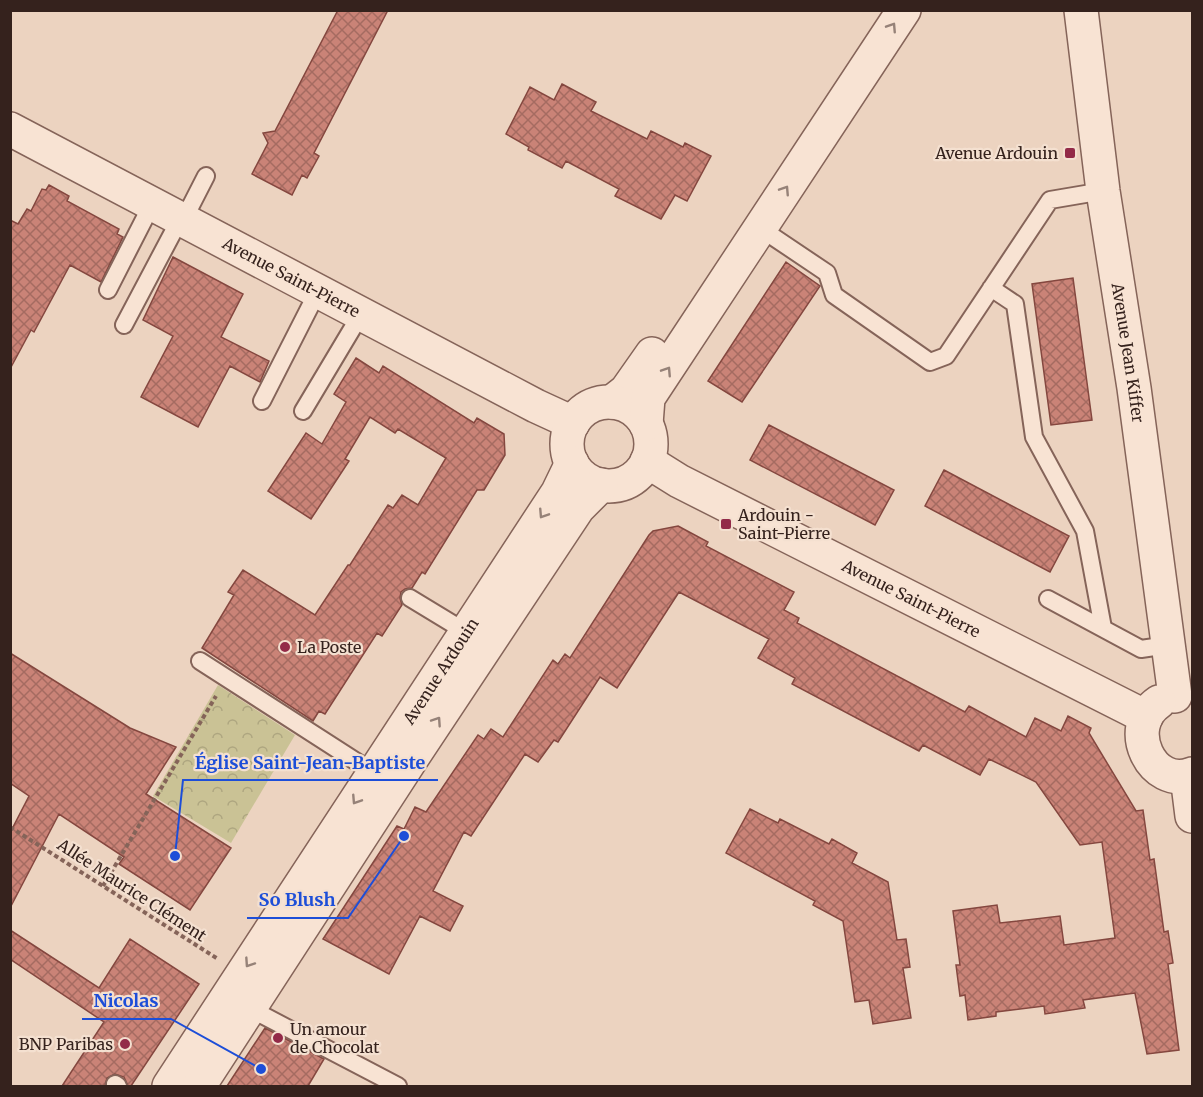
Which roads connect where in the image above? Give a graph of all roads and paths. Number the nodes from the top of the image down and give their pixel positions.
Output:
1 (876, 10) edge
2 (903, 10) edge
3 (1081, 10) edge
4 (10, 129) edge
5 (206, 176) dead end
6 (1103, 192) junction
7 (172, 214) junction
8 (760, 228) junction
9 (991, 288) junction
10 (108, 290) dead end
11 (318, 291) junction
12 (361, 314) junction
13 (124, 325) dead end
14 (262, 401) dead end
15 (612, 402) junction
16 (303, 411) dead end
17 (573, 423) junction
18 (646, 424) junction
19 (647, 460) junction
20 (572, 463) junction
21 (601, 485) junction
22 (410, 598) dead end
23 (1048, 599) dead end
24 (1103, 628) junction
25 (466, 632) junction
26 (1168, 645) junction
27 (200, 661) dead end
28 (217, 693) dead end
29 (1184, 697) edge
30 (1146, 717) junction
31 (374, 773) junction
32 (1190, 775) edge
33 (1192, 816) edge
34 (10, 827) edge
35 (103, 886) junction
36 (242, 974) junction
37 (249, 1008) junction
38 (169, 1086) edge
39 (199, 1086) edge
40 (398, 1086) edge

1 - 15 street
8 -> 2 street
3 - 6 street, Avenue Jean Kiffer
4 - 7 street, Avenue Saint-Pierre
5 - 7 lane
6 - 9 lane
6 - 26 street, Avenue Jean Kiffer
7 - 10 lane
7 - 11 street, Avenue Saint-Pierre
7 - 13 lane
8 - 9 lane
18 -> 8 street
9 - 24 lane
11 - 12 street, Avenue Saint-Pierre
11 - 14 lane
12 - 16 lane
12 - 17 street, Avenue Saint-Pierre
15 - 17 street
15 - 18 street
17 - 20 street
18 - 19 street
19 - 21 street
19 - 30 street, Avenue Saint-Pierre
20 - 21 street
20 -> 25 street, Avenue Ardouin
37 -> 21 street, Avenue Ardouin
22 - 25 lane
23 - 24 lane
24 - 26 lane
25 - 31 street, Avenue Ardouin
26 - 29 street, Avenue Jean Kiffer
27 - 31 lane
28 - 35 path
29 - 30 street
30 - 32 street
31 -> 36 street, Avenue Ardouin
32 - 33 street
34 - 35 path, Allée Maurice Clément
35 - 36 path, Allée Maurice Clément
36 - 38 street, Avenue Ardouin
37 - 39 street, Avenue Ardouin
37 - 40 lane

